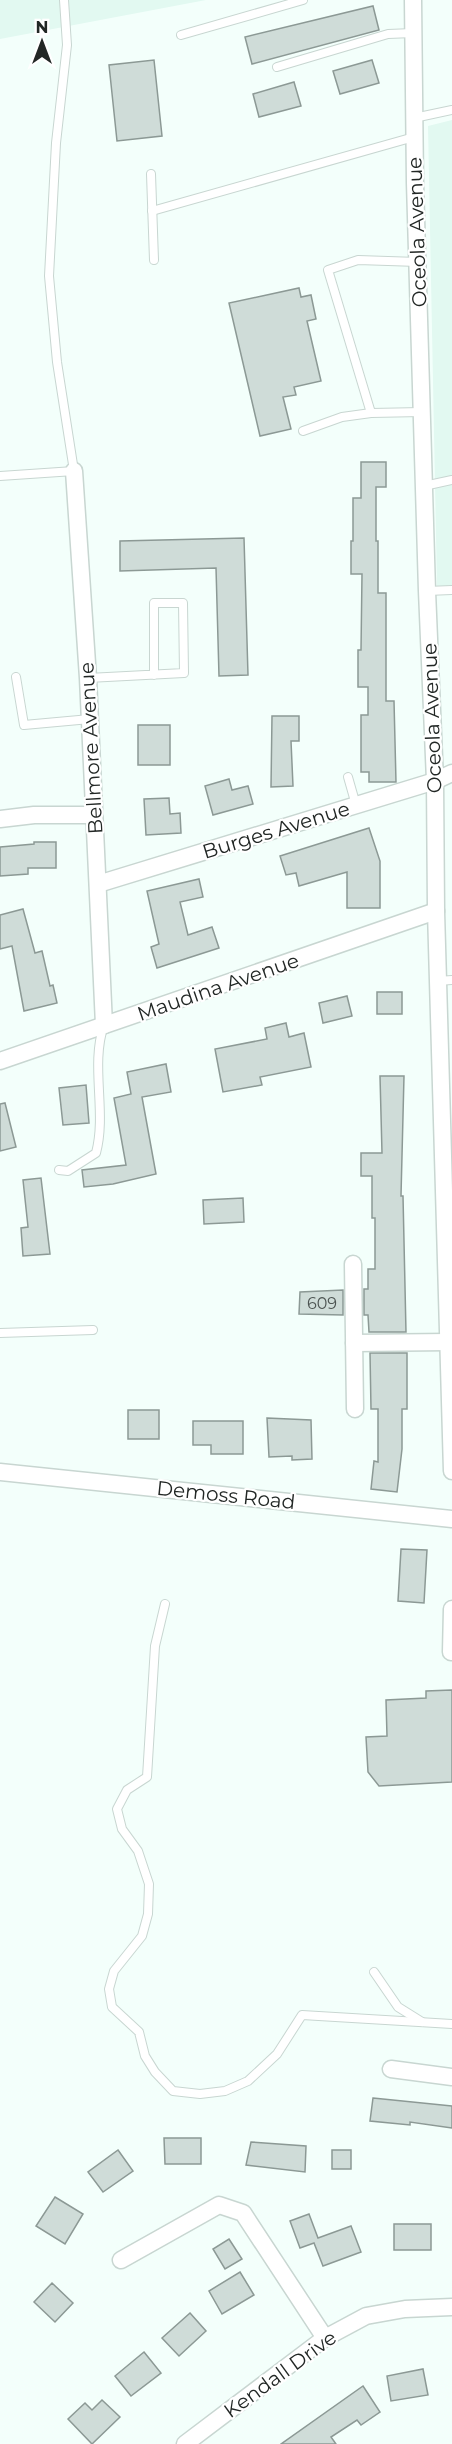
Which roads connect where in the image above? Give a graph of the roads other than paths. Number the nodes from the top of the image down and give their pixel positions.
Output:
1 (64, 0) edge
2 (303, 0) edge
3 (412, 0) edge
4 (413, 33) junction
5 (181, 35) dead end
6 (278, 67) dead end
7 (452, 110) edge
8 (414, 118) junction
9 (414, 137) junction
10 (151, 174) dead end
11 (152, 212) junction
12 (154, 260) dead end
13 (418, 262) junction
14 (422, 412) junction
15 (371, 413) junction
16 (303, 431) dead end
17 (74, 471) junction
18 (0, 476) edge
19 (452, 480) edge
20 (424, 486) junction
21 (452, 590) edge
22 (427, 591) junction
23 (154, 675) junction
24 (16, 677) dead end
25 (88, 678) junction
26 (90, 719) junction
27 (452, 773) edge
28 (348, 777) dead end
29 (435, 781) junction
30 (356, 805) junction
31 (93, 815) junction
32 (0, 819) edge
33 (98, 884) junction
34 (436, 911) junction
35 (445, 981) edge
36 (104, 1025) junction
37 (0, 1061) edge
38 (59, 1170) dead end
39 (449, 1230) edge
40 (353, 1264) dead end
41 (93, 1330) dead end
42 (0, 1333) edge
43 (449, 1342) junction
44 (354, 1343) junction
45 (355, 1409) dead end
46 (452, 1471) edge
47 (0, 1472) edge
48 (452, 1519) edge
49 (165, 1604) dead end
50 (452, 1609) edge
51 (451, 1652) edge
52 (374, 1972) dead end
53 (422, 2022) junction
54 (452, 2024) edge
55 (391, 2068) dead end
56 (452, 2077) edge
57 (121, 2260) dead end
58 (452, 2307) edge
59 (324, 2338) junction
60 (185, 2444) edge

1 - 17 lane
2 - 5 lane
3 - 4 street, Oceola Avenue
4 - 6 lane
4 - 8 street, Oceola Avenue
7 - 8 lane
8 - 9 street, Oceola Avenue
9 - 11 lane
9 - 13 street, Oceola Avenue
10 - 11 lane
11 - 12 lane
13 - 14 street, Oceola Avenue
13 - 15 lane
14 - 15 lane
14 - 20 street, Oceola Avenue
15 - 16 lane
17 - 18 lane
17 - 25 street, Bellmore Avenue
19 - 20 lane
20 - 22 street, Oceola Avenue
21 - 22 lane
22 - 29 street, Oceola Avenue
23 - 23 lane
23 - 25 lane
24 - 26 lane
25 - 26 street, Bellmore Avenue
26 - 31 street, Bellmore Avenue
27 - 29 street, Burges Avenue
28 - 30 lane
29 - 30 street, Burges Avenue
29 - 34 street, Oceola Avenue
30 - 33 street, Burges Avenue
31 - 32 street
31 - 33 street, Bellmore Avenue
33 - 36 street, Bellmore Avenue
34 - 35 street, Oceola Avenue
34 - 36 street, Maudina Avenue
35 - 39 street, Oceola Avenue
36 - 37 street, Maudina Avenue
36 - 38 lane
39 - 43 street, Oceola Avenue
40 - 44 street
41 - 42 lane
43 - 44 street
43 - 46 street, Oceola Avenue
44 - 45 street
47 - 48 street, Demoss Road
49 - 53 lane
50 - 51 street
52 - 53 lane
53 - 54 lane
55 - 56 street
57 - 59 street
58 - 59 street, Kendall Drive
59 - 60 street, Kendall Drive

